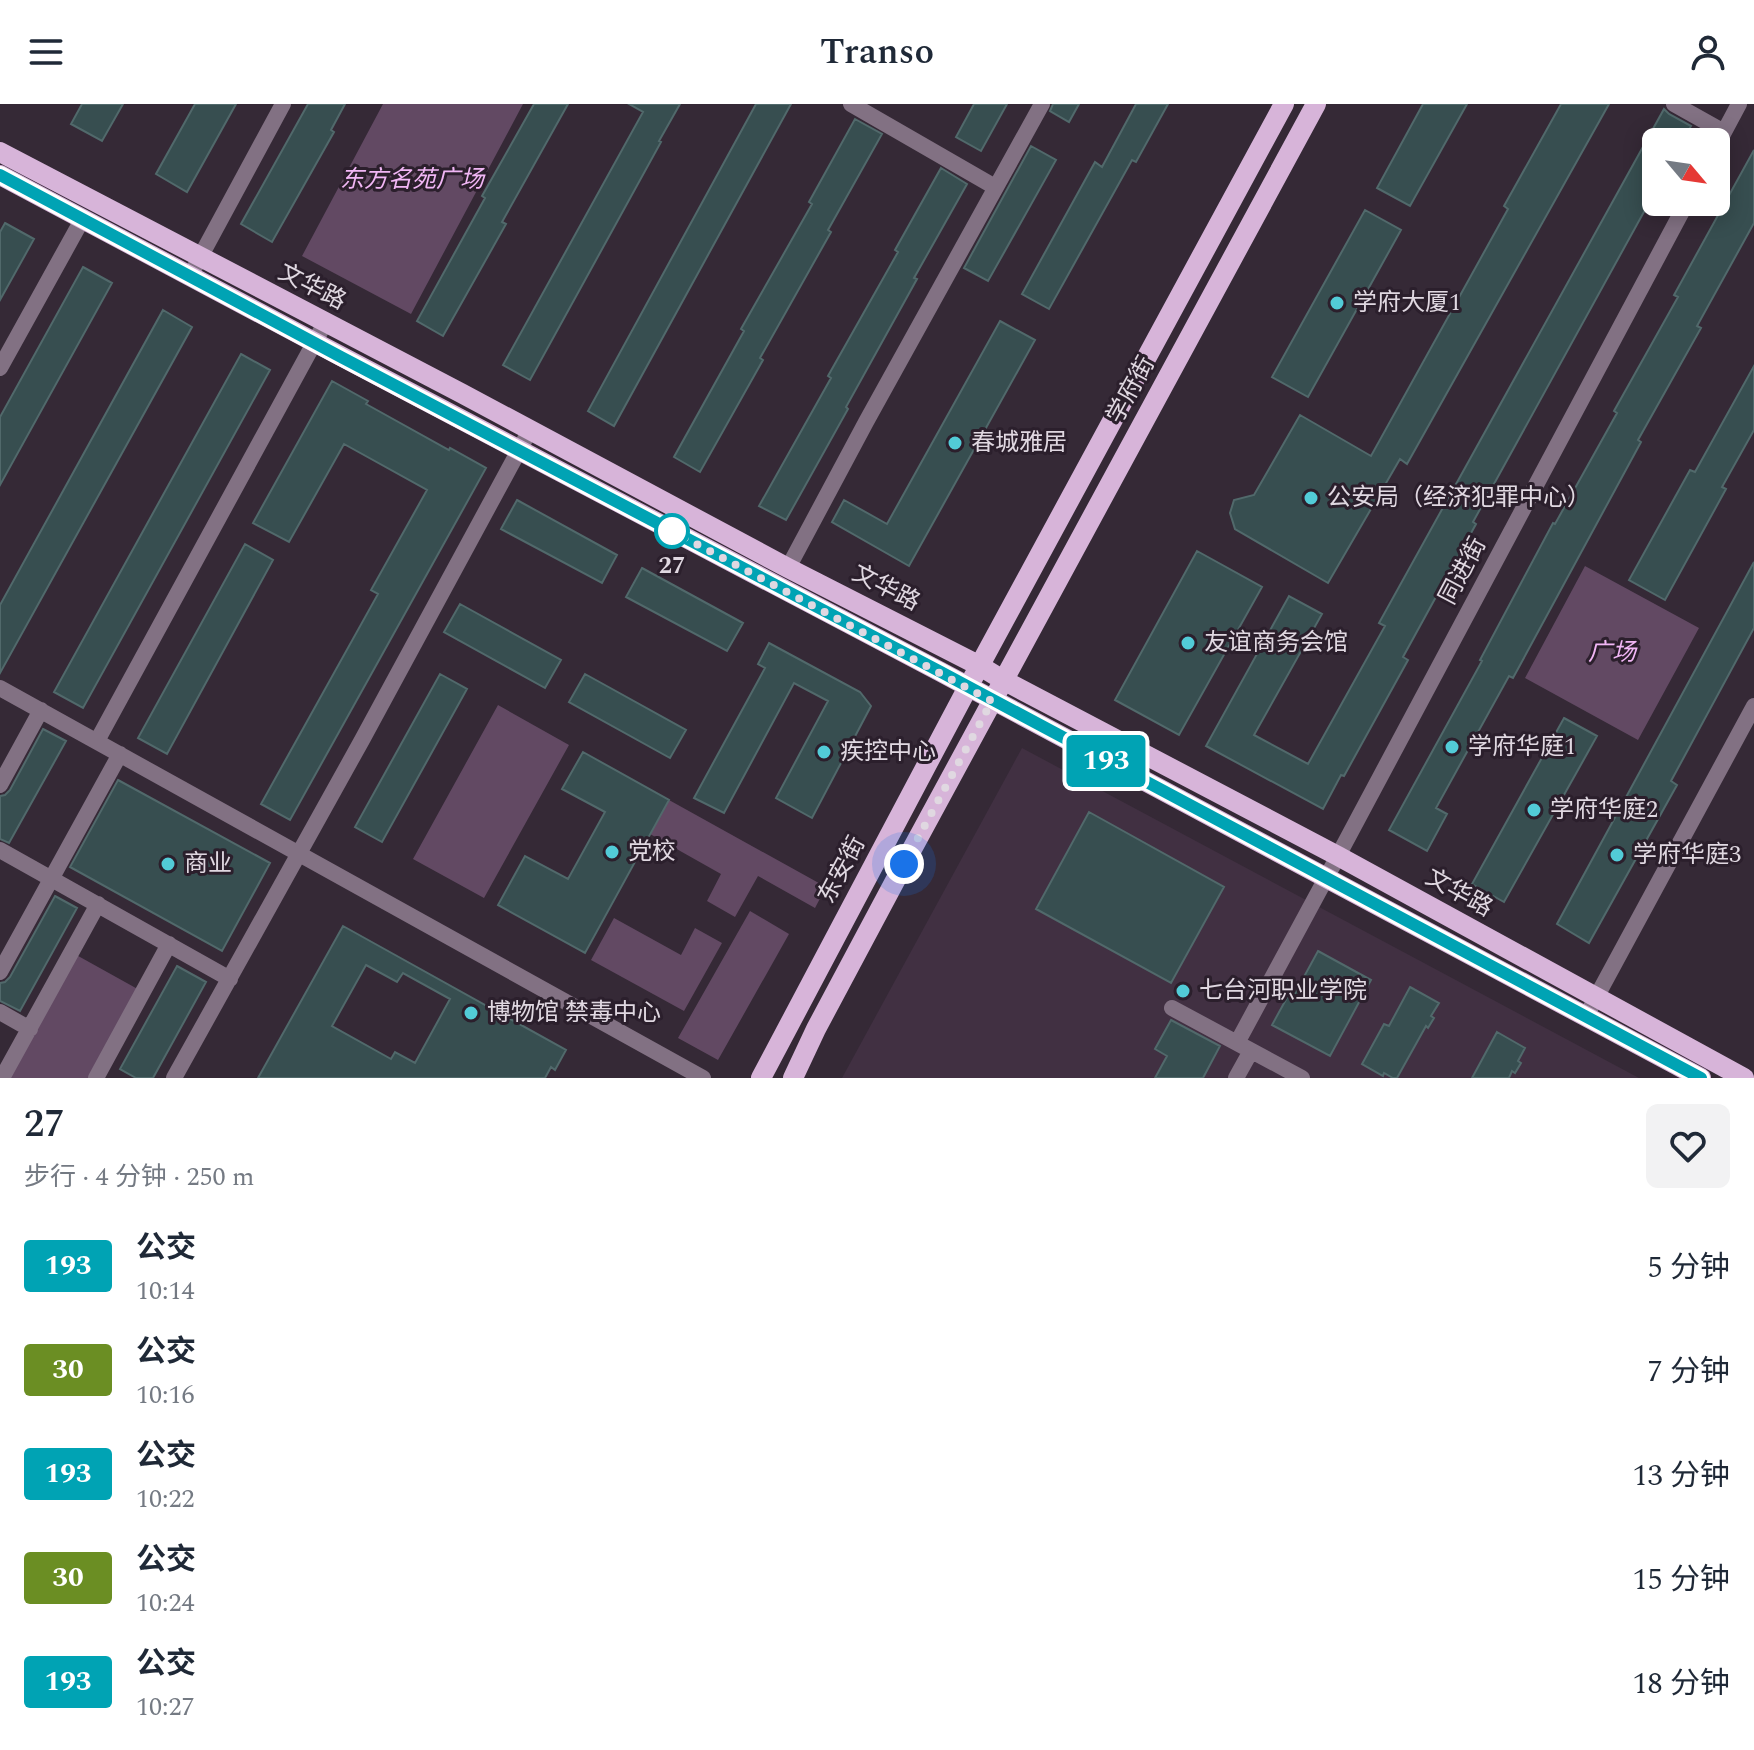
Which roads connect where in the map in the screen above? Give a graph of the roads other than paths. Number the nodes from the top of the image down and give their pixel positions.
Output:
1 (283, 104) edge
2 (851, 104) edge
3 (1042, 104) edge
4 (1284, 104) edge
5 (1316, 104) edge
6 (1674, 104) edge
7 (1739, 104) edge
8 (1717, 128) edge
9 (1726, 128) edge
10 (0, 152) edge
11 (0, 175) edge
12 (995, 187) junction
13 (1680, 216) edge
14 (83, 218) junction
15 (194, 267) junction
16 (325, 323) junction
17 (316, 343) junction
18 (0, 368) edge
19 (530, 430) junction
20 (520, 451) junction
21 (788, 568) junction
22 (980, 666) junction
23 (1003, 680) junction
24 (968, 687) junction
25 (0, 688) edge
26 (992, 701) junction
27 (1754, 706) edge
28 (41, 710) junction
29 (97, 741) junction
30 (120, 754) junction
31 (0, 785) edge
32 (0, 850) edge
33 (298, 855) junction
34 (1338, 856) junction
35 (51, 877) junction
36 (1327, 877) junction
37 (98, 904) junction
38 (169, 944) junction
39 (0, 972) edge
40 (230, 979) junction
41 (1592, 1007) junction
42 (1172, 1008) dead end
43 (0, 1012) edge
44 (30, 1029) junction
45 (1244, 1047) junction
46 (103, 1076) edge
47 (2, 1078) edge
48 (174, 1078) edge
49 (703, 1078) edge
50 (761, 1078) edge
51 (793, 1078) edge
52 (1236, 1078) edge
53 (1302, 1078) edge
54 (1701, 1078) edge
55 (1744, 1078) edge

1 - 15 street
2 - 12 street
3 - 12 street
4 - 22 main road, 学府街
5 - 23 main road, 学府街
6 - 8 street
7 - 9 street
10 - 15 main road, 文华路
11 - 14 main road, 文华路
12 - 21 street
13 - 34 street, 同进街
14 - 15 main road, 文华路
14 - 18 street
15 - 16 main road, 文华路
15 - 17 main road, 文华路
16 - 17 street
16 - 19 main road, 文华路
17 - 20 main road, 文华路
17 - 29 street
19 - 20 street
19 - 21 main road, 文华路
20 - 24 main road, 文华路
20 - 33 street
21 - 22 main road, 文华路
22 - 23 main road, 文华路
22 - 24 main road, 学府街
23 - 26 main road, 学府街
23 - 34 main road, 文华路
24 - 26 main road, 文华路
24 - 50 main road, 东安街
25 - 28 street
26 - 36 main road, 文华路
26 - 51 main road
27 - 41 street
28 - 29 street
28 - 31 street
29 - 30 street
30 - 33 street
30 - 35 street
32 - 35 street
33 - 40 street
33 - 49 street
34 - 36 street, 同进街
34 - 41 main road, 文华路
35 - 37 street
35 - 39 street
36 - 41 main road, 文华路
36 - 45 street, 同进街
37 - 38 street
37 - 44 street
38 - 40 street
38 - 46 street
40 - 48 street
41 - 54 main road, 文华路
41 - 55 main road, 文华路
42 - 45 street
43 - 44 street
44 - 47 street
45 - 52 street, 同进街
45 - 53 street

